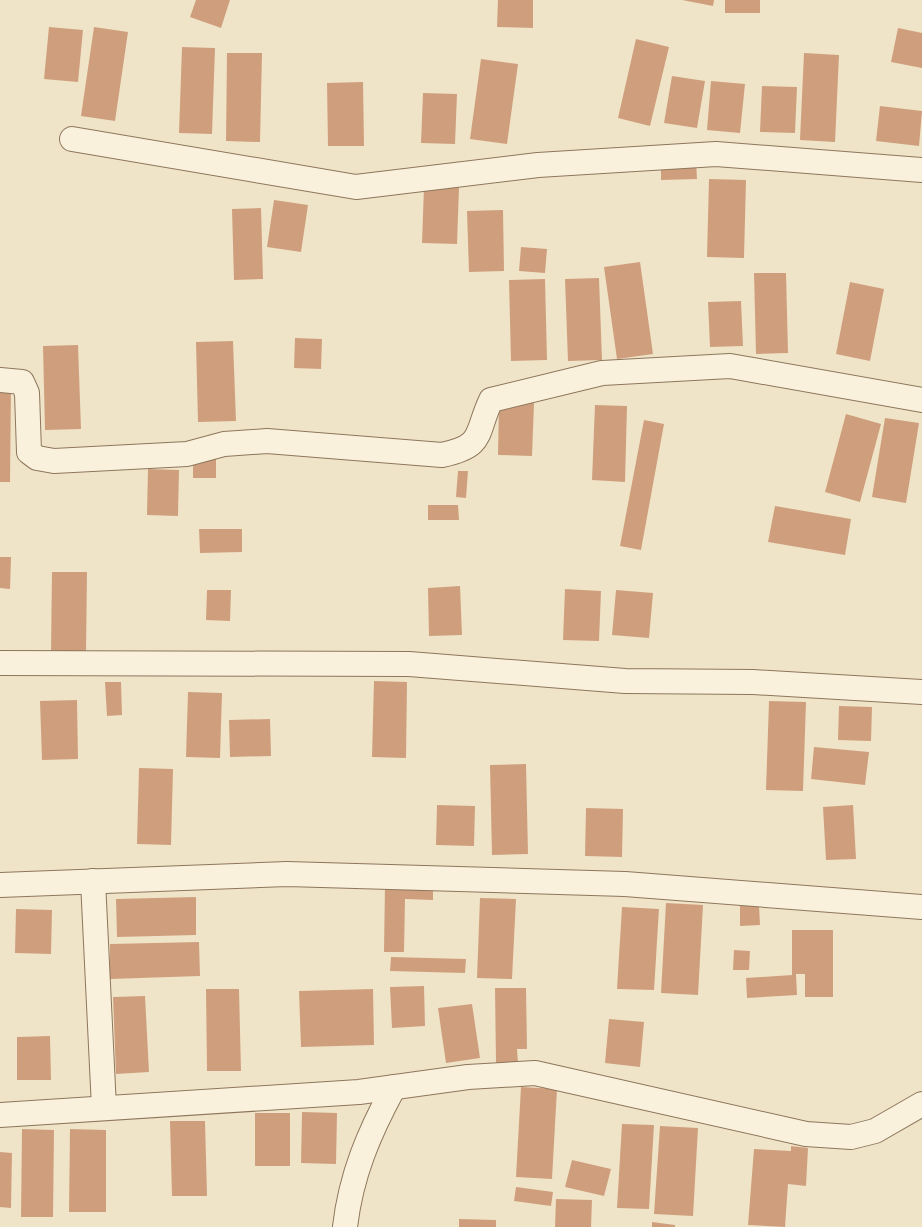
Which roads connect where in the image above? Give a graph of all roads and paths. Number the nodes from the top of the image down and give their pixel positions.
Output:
1 (72, 139) dead end
2 (922, 170) edge
3 (0, 380) edge
4 (922, 400) edge
5 (0, 663) edge
6 (922, 692) edge
7 (93, 881) junction
8 (0, 885) edge
9 (922, 907) edge
10 (394, 1087) junction
11 (922, 1104) edge
12 (104, 1108) junction
13 (0, 1115) edge
14 (345, 1227) edge

1 - 2 street
3 - 4 street
5 - 6 street
7 - 8 street
7 - 9 street
7 - 12 street
10 - 11 street
10 - 12 street
10 - 14 street
12 - 13 street

